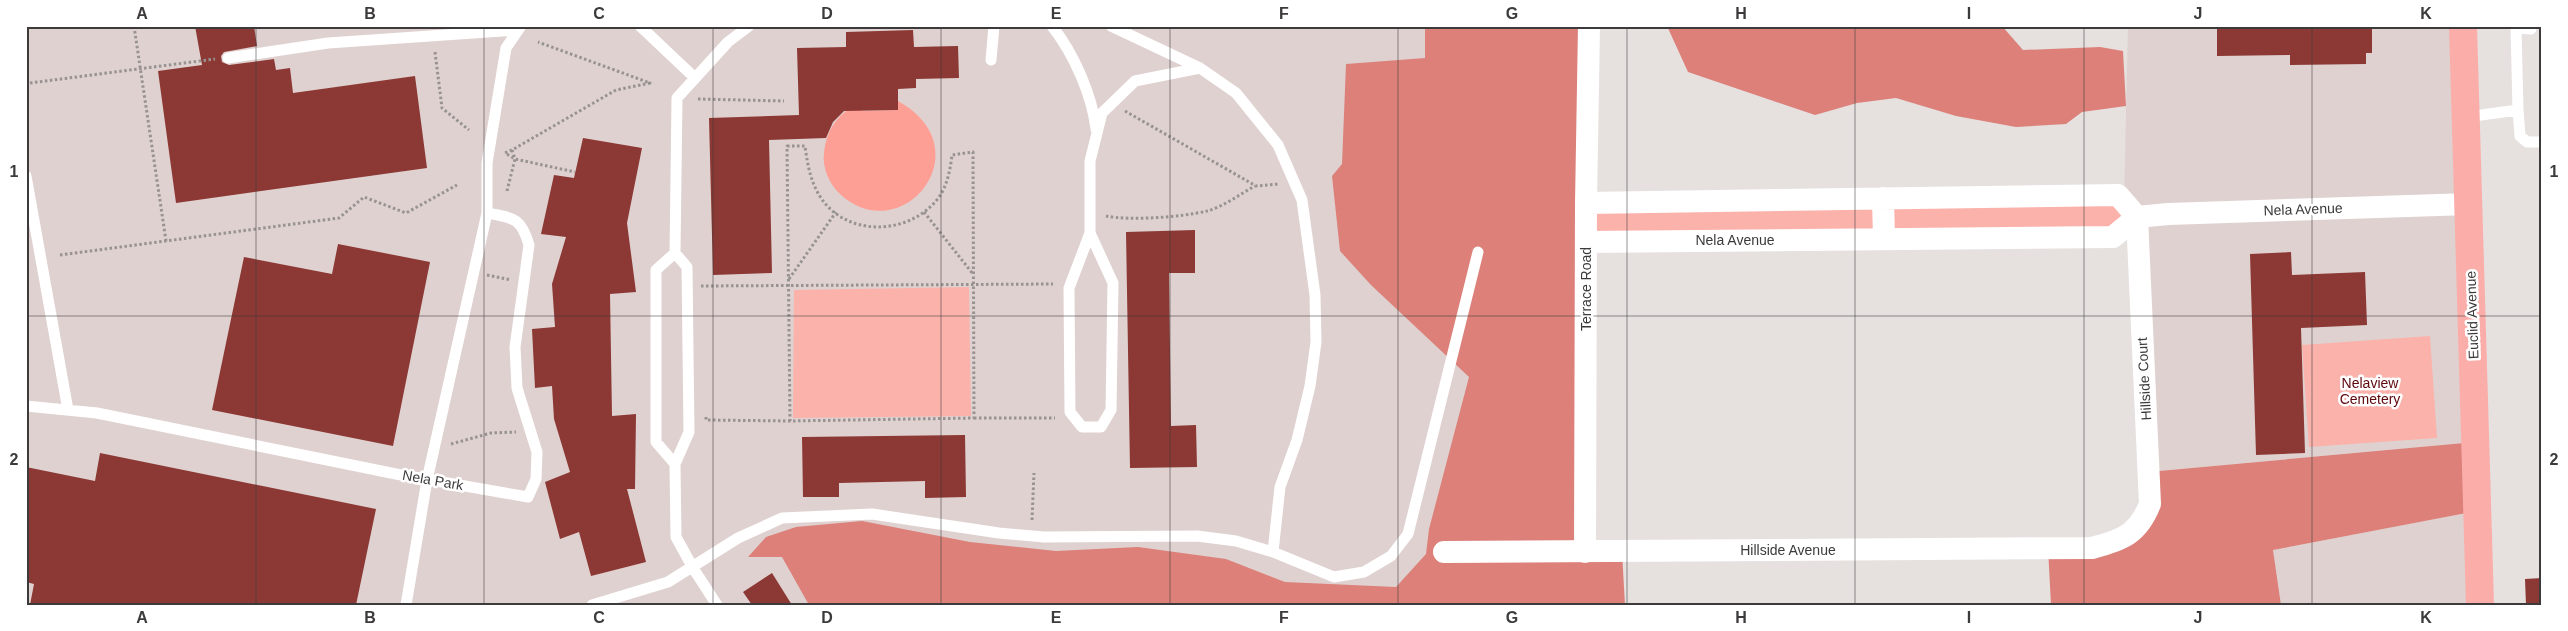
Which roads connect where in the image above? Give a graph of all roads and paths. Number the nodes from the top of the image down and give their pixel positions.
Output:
1 (134, 26) edge
2 (640, 26) edge
3 (749, 26) edge
4 (994, 26) edge
5 (1052, 26) edge
6 (1111, 26) edge
7 (1589, 26) edge
8 (2463, 26) edge
9 (2516, 27) edge
10 (519, 28) edge
11 (2531, 29) dead end
12 (538, 42) dead end
13 (435, 52) dead end
14 (228, 58) joint
15 (991, 60) dead end
16 (1200, 68) junction
17 (141, 69) junction
18 (695, 78) junction
19 (30, 84) dead end
20 (698, 99) dead end
21 (784, 101) dead end
22 (2518, 110) junction
23 (1124, 111) dead end
24 (2466, 118) junction
25 (470, 130) dead end
26 (1096, 135) junction
27 (2542, 142) edge
28 (512, 150) junction
29 (515, 160) junction
30 (575, 172) dead end
31 (26, 176) edge
32 (1280, 184) dead end
33 (458, 185) dead end
34 (1256, 186) junction
35 (507, 191) dead end
36 (1883, 198) junction
37 (1586, 203) junction
38 (2469, 204) junction
39 (836, 212) junction
40 (924, 212) junction
41 (1090, 212) junction
42 (487, 213) junction
43 (2137, 217) junction
44 (1090, 233) junction
45 (1884, 239) junction
46 (166, 241) junction
47 (1586, 242) junction
48 (1478, 252) dead end
49 (675, 253) junction
50 (60, 255) dead end
51 (479, 274) dead end
52 (974, 275) junction
53 (513, 280) dead end
54 (788, 280) junction
55 (974, 283) junction
56 (1053, 284) dead end
57 (788, 286) junction
58 (701, 295) dead end
59 (26, 406) edge
60 (68, 410) junction
61 (706, 411) dead end
62 (974, 418) junction
63 (1055, 418) dead end
64 (790, 422) junction
65 (516, 432) dead end
66 (450, 444) dead end
67 (675, 464) junction
68 (1034, 474) dead end
69 (427, 480) junction
70 (1032, 523) dead end
71 (2130, 535) joint
72 (1273, 552) junction
73 (1444, 552) dead end
74 (1585, 552) junction
75 (406, 605) edge
76 (592, 605) edge
77 (717, 605) edge
78 (2480, 605) edge

1 - 17 path
2 - 18 lane
3 - 18 lane
4 - 15 lane
5 - 26 lane
6 - 16 lane
7 - 37 street, Terrace Road
8 - 24 main road, Euclid Avenue
9 - 11 lane
9 - 22 lane
10 - 14 lane
10 - 42 lane
12 - 28 path
13 - 25 path
14 - 17 path
16 - 26 lane
16 - 72 lane
17 - 19 path
17 - 46 path
18 - 49 lane
20 - 21 path
22 - 24 lane
22 - 27 lane
23 - 34 path
24 - 38 main road, Euclid Avenue
26 - 41 lane
28 - 29 path
28 - 29 path
29 - 30 path
29 - 35 path
31 - 60 lane
32 - 34 path
33 - 46 path
34 - 41 path
36 - 37 street
36 - 43 street
36 - 45 street
37 - 47 street, Terrace Road
38 - 43 street, Nela Avenue
38 - 78 main road, Euclid Avenue
39 - 40 path
39 - 54 path
39 - 54 path
40 - 52 path
40 - 52 path
41 - 44 lane
42 - 69 lane
42 - 69 lane, Nela Park
43 - 45 street, Nela Avenue
43 - 71 street, Hillside Court
44 - 44 lane
45 - 47 street, Nela Avenue
46 - 50 path
47 - 74 street, Terrace Road
48 - 72 lane
49 - 67 lane
49 - 67 lane
51 - 53 path
52 - 55 path
54 - 57 path
55 - 56 path
55 - 57 path
55 - 62 path
57 - 58 path
57 - 64 path
59 - 60 lane, Nela Park
60 - 69 lane, Nela Park
61 - 64 path
62 - 63 path
62 - 64 path
65 - 66 path
67 - 77 lane
68 - 70 path
69 - 75 lane
71 - 74 street, Hillside Avenue
72 - 76 lane
73 - 74 street, Hillside Avenue

